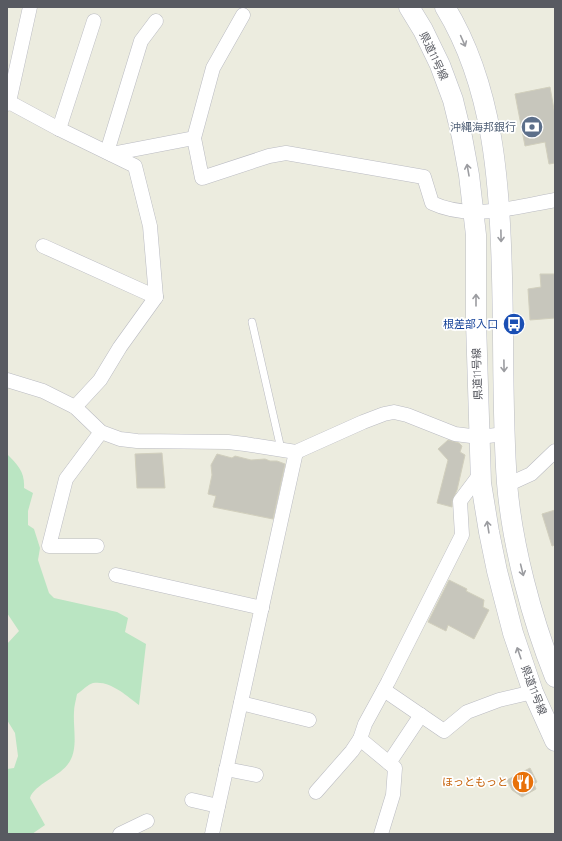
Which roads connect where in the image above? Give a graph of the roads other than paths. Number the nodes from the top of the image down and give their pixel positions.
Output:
1 (30, 7) edge
2 (409, 7) edge
3 (444, 7) edge
4 (243, 16) dead end
5 (94, 21) dead end
6 (156, 21) dead end
7 (8, 103) edge
8 (59, 129) junction
9 (194, 138) junction
10 (109, 153) junction
11 (555, 200) edge
12 (500, 210) junction
13 (474, 212) junction
14 (43, 246) dead end
15 (156, 297) junction
16 (252, 322) dead end
17 (7, 380) edge
18 (75, 407) junction
19 (101, 432) junction
20 (505, 434) junction
21 (479, 437) junction
22 (281, 449) junction
23 (555, 451) edge
24 (296, 452) junction
25 (481, 473) junction
26 (507, 485) junction
27 (97, 546) dead end
28 (116, 575) dead end
29 (262, 608) junction
30 (555, 677) edge
31 (384, 690) junction
32 (533, 692) junction
33 (241, 703) junction
34 (421, 715) junction
35 (310, 720) dead end
36 (360, 739) junction
37 (555, 741) edge
38 (389, 763) junction
39 (226, 769) junction
40 (256, 775) dead end
41 (316, 792) dead end
42 (192, 800) dead end
43 (218, 806) junction
44 (147, 821) dead end
45 (120, 834) edge
46 (212, 834) edge
47 (381, 834) edge

1 - 7 street
13 -> 2 main road, 県道11号線
3 -> 12 main road
4 - 9 street
5 - 8 street
6 - 10 street
7 - 8 street
8 - 10 street
9 - 10 street
9 - 13 street
10 - 15 street
11 - 12 street
12 - 13 street
12 -> 20 main road
21 -> 13 main road, 県道11号線
14 - 15 street
15 - 18 street
16 - 22 lane
17 - 18 street
18 - 19 street
19 - 22 street
19 - 27 street
20 - 21 street
20 - 26 main road
21 - 24 street
21 - 25 main road, 県道11号線
22 - 24 street
23 - 26 street
24 - 29 street
25 - 31 street
32 -> 25 main road, 県道11号線
26 -> 30 main road
28 - 29 street
29 - 33 street
31 - 34 street
31 - 36 street
32 - 34 street
32 - 37 main road, 県道11号線
33 - 35 street
33 - 39 street
34 - 38 street
36 - 38 street
36 - 41 street
38 - 47 street
39 - 40 street
39 - 43 street
42 - 43 street
43 - 46 street
44 - 45 street

